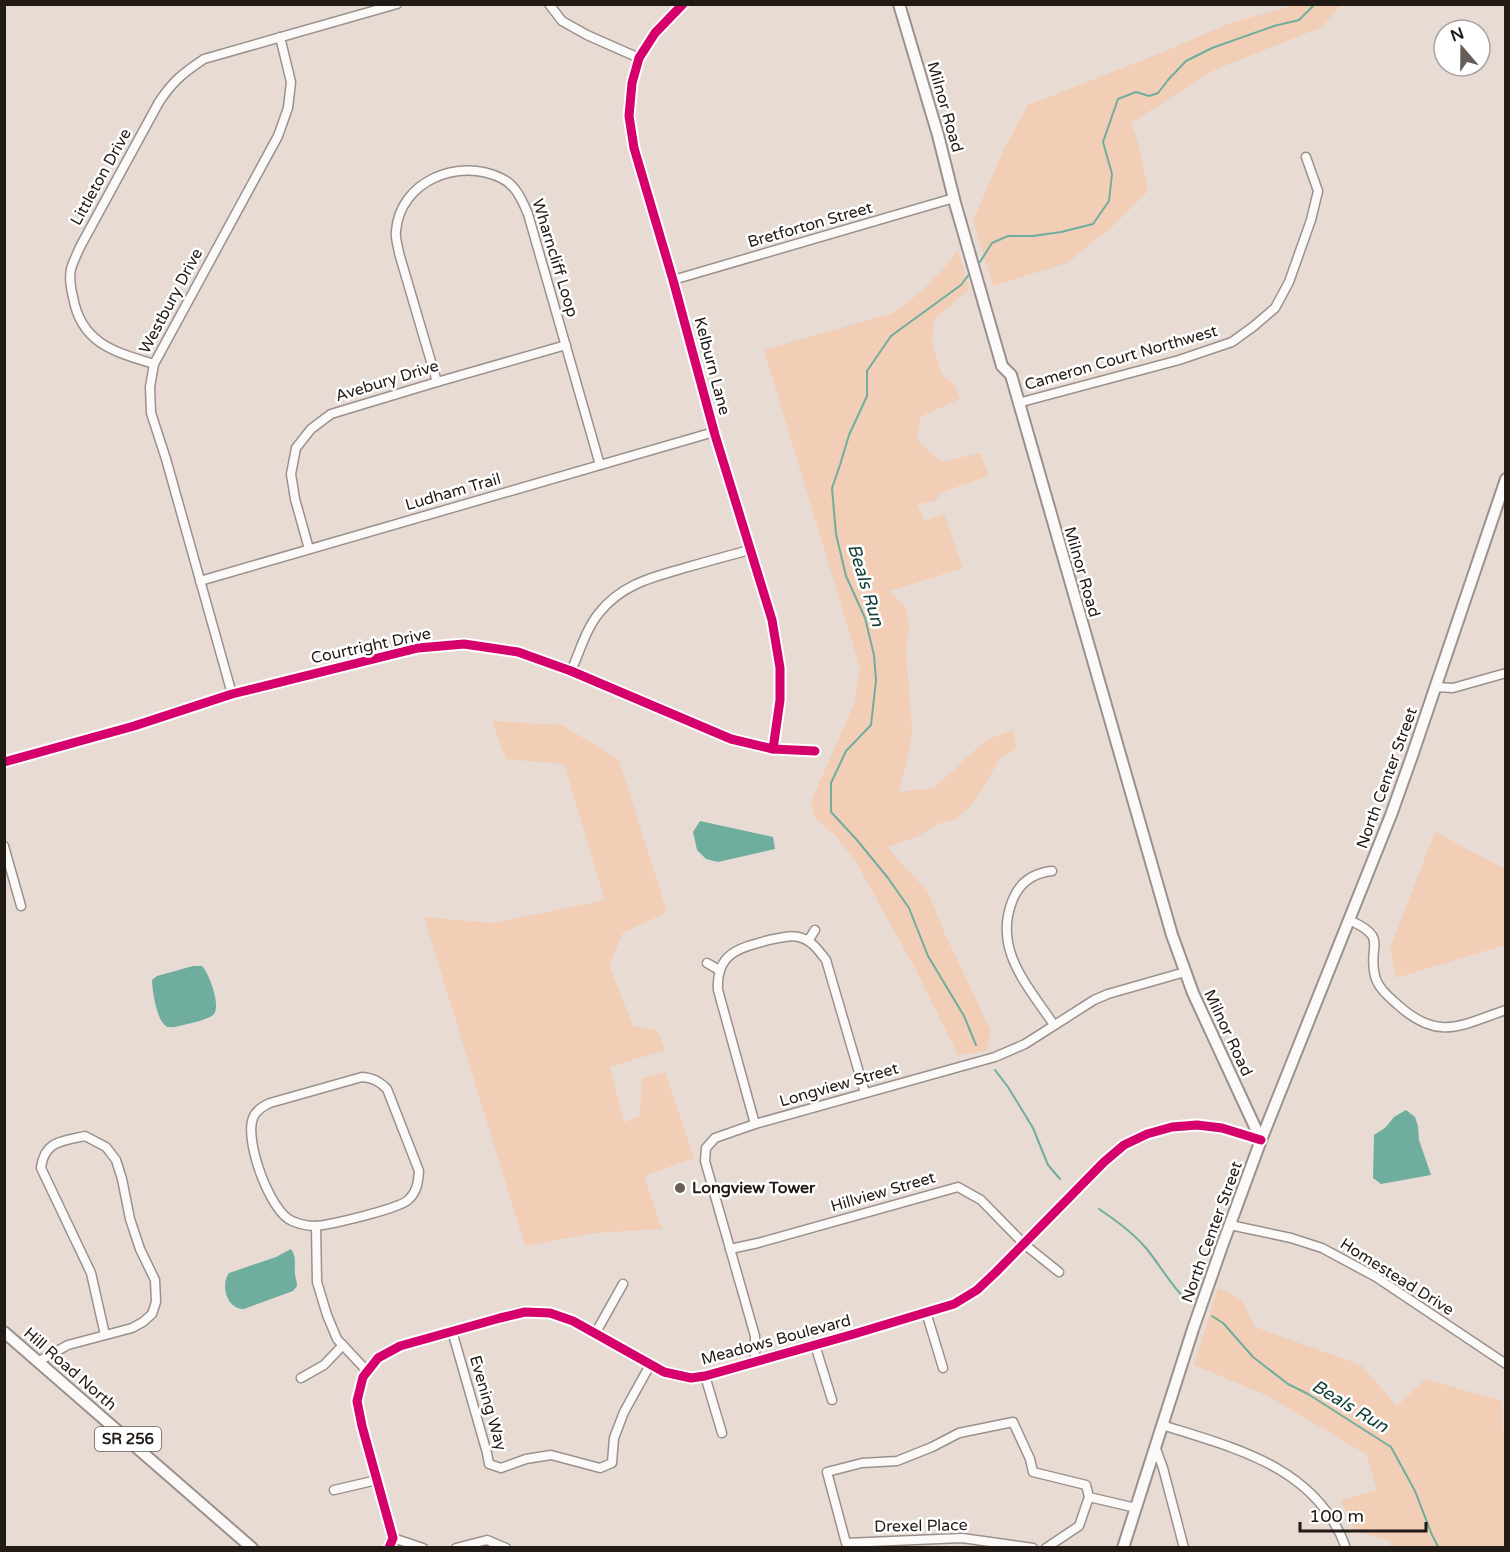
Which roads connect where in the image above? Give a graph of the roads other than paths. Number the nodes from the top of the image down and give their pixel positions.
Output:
1 (397, 4) edge
2 (549, 4) edge
3 (683, 4) edge
4 (899, 4) edge
5 (280, 37) junction
6 (639, 58) junction
7 (1306, 157) dead end
8 (954, 198) junction
9 (673, 280) junction
10 (566, 345) junction
11 (154, 364) junction
12 (437, 382) junction
13 (1018, 403) junction
14 (714, 432) junction
15 (600, 465) junction
16 (1506, 479) edge
17 (309, 549) junction
18 (750, 550) junction
19 (200, 581) junction
20 (571, 671) junction
21 (1506, 673) edge
22 (1433, 691) junction
23 (232, 694) junction
24 (773, 749) junction
25 (815, 751) dead end
26 (4, 762) edge
27 (4, 846) edge
28 (1052, 871) dead end
29 (21, 906) dead end
30 (1349, 920) junction
31 (815, 930) dead end
32 (808, 941) junction
33 (707, 963) dead end
34 (719, 970) junction
35 (1185, 972) junction
36 (1506, 1010) edge
37 (1054, 1025) junction
38 (865, 1093) junction
39 (755, 1124) junction
40 (1261, 1140) junction
41 (1230, 1225) junction
42 (316, 1226) junction
43 (1024, 1244) junction
44 (730, 1249) junction
45 (1059, 1272) dead end
46 (622, 1284) dead end
47 (926, 1312) junction
48 (452, 1331) junction
49 (4, 1332) edge
50 (595, 1334) junction
51 (105, 1335) junction
52 (343, 1345) junction
53 (815, 1345) junction
54 (39, 1361) junction
55 (755, 1361) junction
56 (1506, 1364) edge
57 (650, 1365) junction
58 (943, 1368) dead end
59 (367, 1371) junction
60 (705, 1376) junction
61 (301, 1378) dead end
62 (832, 1400) dead end
63 (1162, 1425) junction
64 (722, 1433) dead end
65 (1155, 1446) junction
66 (377, 1480) junction
67 (334, 1490) dead end
68 (1089, 1497) junction
69 (1136, 1508) junction
70 (393, 1538) junction
71 (252, 1548) edge
72 (389, 1548) edge
73 (423, 1548) edge
74 (456, 1548) edge
75 (506, 1548) edge
76 (1033, 1548) edge
77 (1046, 1548) edge
78 (1124, 1548) edge
79 (1184, 1548) edge
80 (1346, 1548) edge

1 - 5 street, Littleton Drive
2 - 6 street
3 - 6 street, Kelburn Lane
4 - 8 main road, Milnor Road
5 - 11 street, Westbury Drive
5 - 11 street, Littleton Drive
6 - 9 street, Kelburn Lane
7 - 13 street, Cameron Court Northwest
8 - 9 street, Bretforton Street
8 - 13 main road, Milnor Road
9 - 14 street, Kelburn Lane
10 - 12 street, Avebury Drive
10 - 12 street, Wharncliff Loop
10 - 15 street, Wharncliff Loop
11 - 19 street, Westbury Drive
12 - 17 street, Avebury Drive
13 - 35 main road, Milnor Road
14 - 15 street, Ludham Trail
14 - 18 street, Kelburn Lane
15 - 17 street, Ludham Trail
16 - 22 main road, North Center Street
17 - 19 street, Ludham Trail
18 - 20 street
18 - 24 street, Kelburn Lane
19 - 23 street, Westbury Drive
20 - 23 street, Courtright Drive
20 - 24 street, Courtright Drive
21 - 22 street
22 - 30 main road, North Center Street
23 - 26 street, Courtright Drive
24 - 25 street, Courtright Drive
27 - 29 street
28 - 37 street
30 - 36 street
30 - 40 main road, North Center Street
31 - 32 street
32 - 34 street
32 - 38 street
33 - 34 street
34 - 39 street
35 - 37 street, Longview Street
35 - 40 main road, Milnor Road
37 - 38 street, Longview Street
38 - 39 street, Longview Street
39 - 44 street, Longview Street
40 - 41 main road, North Center Street
40 - 43 street, Meadows Boulevard
41 - 56 street, Homestead Drive
41 - 63 main road, North Center Street
42 - 42 street
42 - 52 street
43 - 44 street, Hillview Street
43 - 45 street, Hillview Street
43 - 47 street, Meadows Boulevard
44 - 55 street, Longview Street
46 - 50 street
47 - 53 street, Meadows Boulevard
47 - 58 street
48 - 50 street, Meadows Boulevard
48 - 57 street, Evening Way
48 - 59 street, Meadows Boulevard
49 - 54 main road, Hill Road North / SR 256
50 - 57 street, Meadows Boulevard
51 - 51 street
51 - 54 street
52 - 59 street
52 - 61 street
53 - 55 street, Meadows Boulevard
53 - 62 street
54 - 71 main road, Hill Road North / SR 256
55 - 60 street, Meadows Boulevard
57 - 60 street, Meadows Boulevard
59 - 66 street
60 - 64 street
63 - 65 main road, North Center Street
63 - 80 street
65 - 69 main road, North Center Street
65 - 79 street
66 - 67 street
66 - 70 street
68 - 69 street
68 - 76 street, Drexel Place
68 - 77 street
69 - 78 main road, North Center Street
70 - 72 street
70 - 73 street
74 - 75 street

